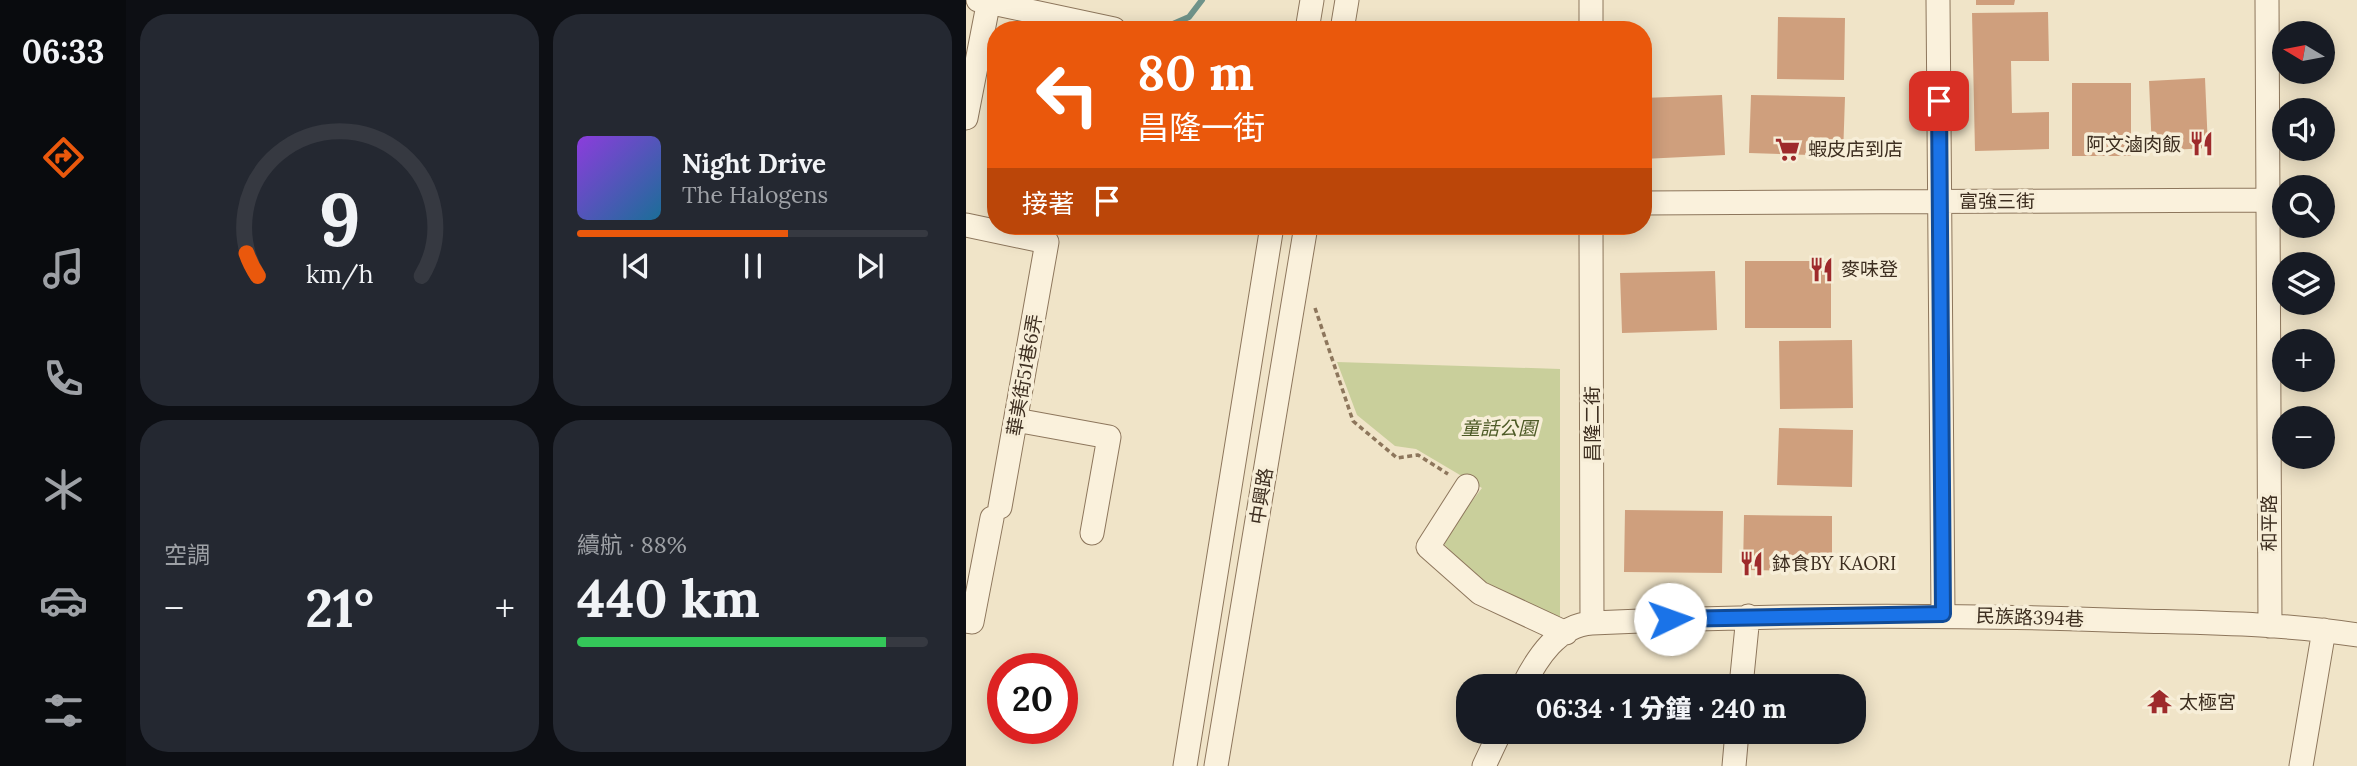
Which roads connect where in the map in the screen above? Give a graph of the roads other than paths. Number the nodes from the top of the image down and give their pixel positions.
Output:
1 (1312, 0) edge
2 (1347, 0) edge
3 (1591, 0) edge
4 (1938, 0) edge
5 (2267, 0) edge
6 (985, 1) edge
7 (1078, 21) edge
8 (1308, 21) edge
9 (1344, 21) edge
10 (1591, 21) edge
11 (966, 118) edge
12 (2268, 200) junction
13 (1940, 202) junction
14 (1652, 203) edge
15 (966, 225) edge
16 (987, 229) edge
17 (1014, 235) edge
18 (1271, 235) edge
19 (1304, 235) edge
20 (1591, 235) edge
21 (1016, 420) junction
22 (1466, 486) road end
23 (1092, 533) dead end
24 (1943, 614) junction
25 (1748, 615) junction
26 (966, 621) edge
27 (2270, 626) junction
28 (1578, 627) junction
29 (2324, 630) junction
30 (2357, 635) edge
31 (1529, 674) edge
32 (1742, 674) edge
33 (1494, 744) edge
34 (1736, 744) edge
35 (1185, 766) edge
36 (1216, 766) edge
37 (1484, 766) edge
38 (1734, 766) edge
39 (2301, 766) edge

1 - 8 street
2 - 9 street
3 - 10 street
4 - 13 street
5 - 12 street, 和平路
6 - 7 street
6 - 11 street
12 - 13 street, 富強三街
12 - 27 street, 和平路
13 - 14 street, 富強三街
13 - 24 street
15 - 16 street, 華美街51巷6弄
17 - 21 street, 華美街51巷6弄
18 - 35 street, 中興路
19 - 36 street, 中興路
20 - 28 street, 昌隆二街
21 - 23 street
21 - 26 street, 華美街51巷6弄
22 - 28 street
24 - 25 street, 民族路394巷
24 - 27 street, 民族路394巷
25 - 28 street, 民族路394巷
25 - 32 street
27 - 29 street, 民族路394巷
28 - 31 street
29 - 30 street, 民族路394巷
29 - 39 street
33 - 37 street
34 - 38 street

